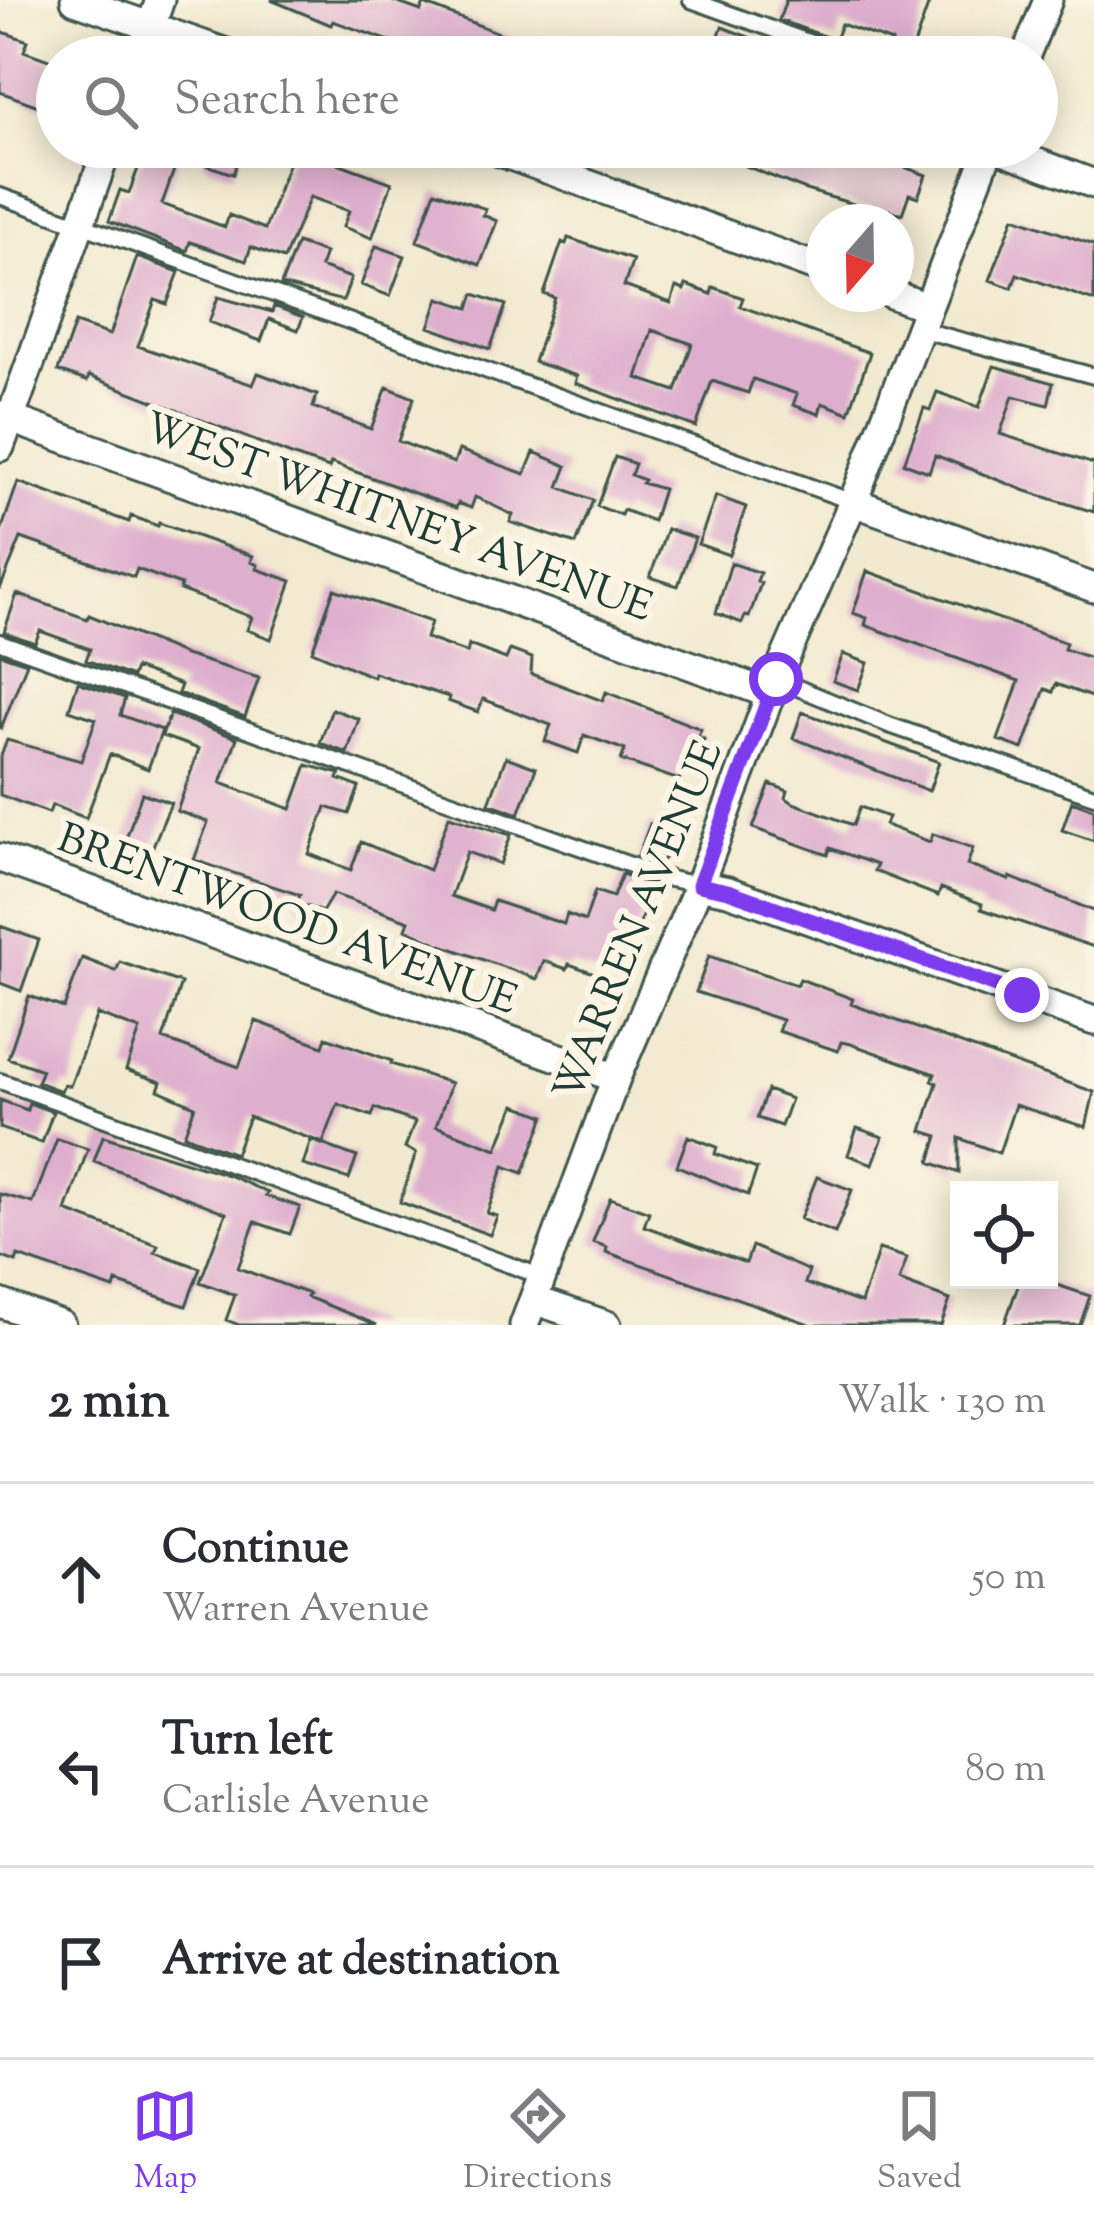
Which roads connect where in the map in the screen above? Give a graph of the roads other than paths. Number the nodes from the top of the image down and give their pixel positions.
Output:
1 (75, 0) edge
2 (692, 0) edge
3 (1048, 0) edge
4 (155, 14) edge
5 (197, 36) edge
6 (792, 36) edge
7 (1033, 36) edge
8 (100, 168) edge
9 (544, 168) edge
10 (984, 168) edge
11 (1050, 168) edge
12 (1094, 184) edge
13 (0, 196) edge
14 (80, 224) junction
15 (806, 263) edge
16 (914, 311) edge
17 (923, 318) junction
18 (1094, 376) edge
19 (5, 417) edge
20 (0, 447) edge
21 (853, 502) junction
22 (1094, 588) edge
23 (0, 643) edge
24 (773, 686) junction
25 (1094, 796) edge
26 (0, 859) edge
27 (699, 885) junction
28 (1094, 1021) edge
29 (616, 1078) junction
30 (0, 1082) edge
31 (533, 1300) edge
32 (0, 1303) edge
33 (61, 1325) edge
34 (607, 1325) edge

1 - 4 street
2 - 6 lane
3 - 7 street
4 - 5 street
8 - 14 street
9 - 15 street
10 - 17 street, WARREN AVENUE
11 - 12 street
13 - 14 lane
14 - 19 street
14 - 21 lane
16 - 17 street
17 - 18 lane
17 - 21 street, WARREN AVENUE
19 - 20 street
19 - 24 street, WEST WHITNEY AVENUE
21 - 22 street
21 - 24 street, WARREN AVENUE
23 - 27 lane
24 - 25 lane
24 - 27 street, WARREN AVENUE
26 - 29 street, BRENTWOOD AVENUE
27 - 28 street
27 - 29 street, WARREN AVENUE
29 - 31 street, WARREN AVENUE
30 - 31 lane
31 - 34 street
32 - 33 street

